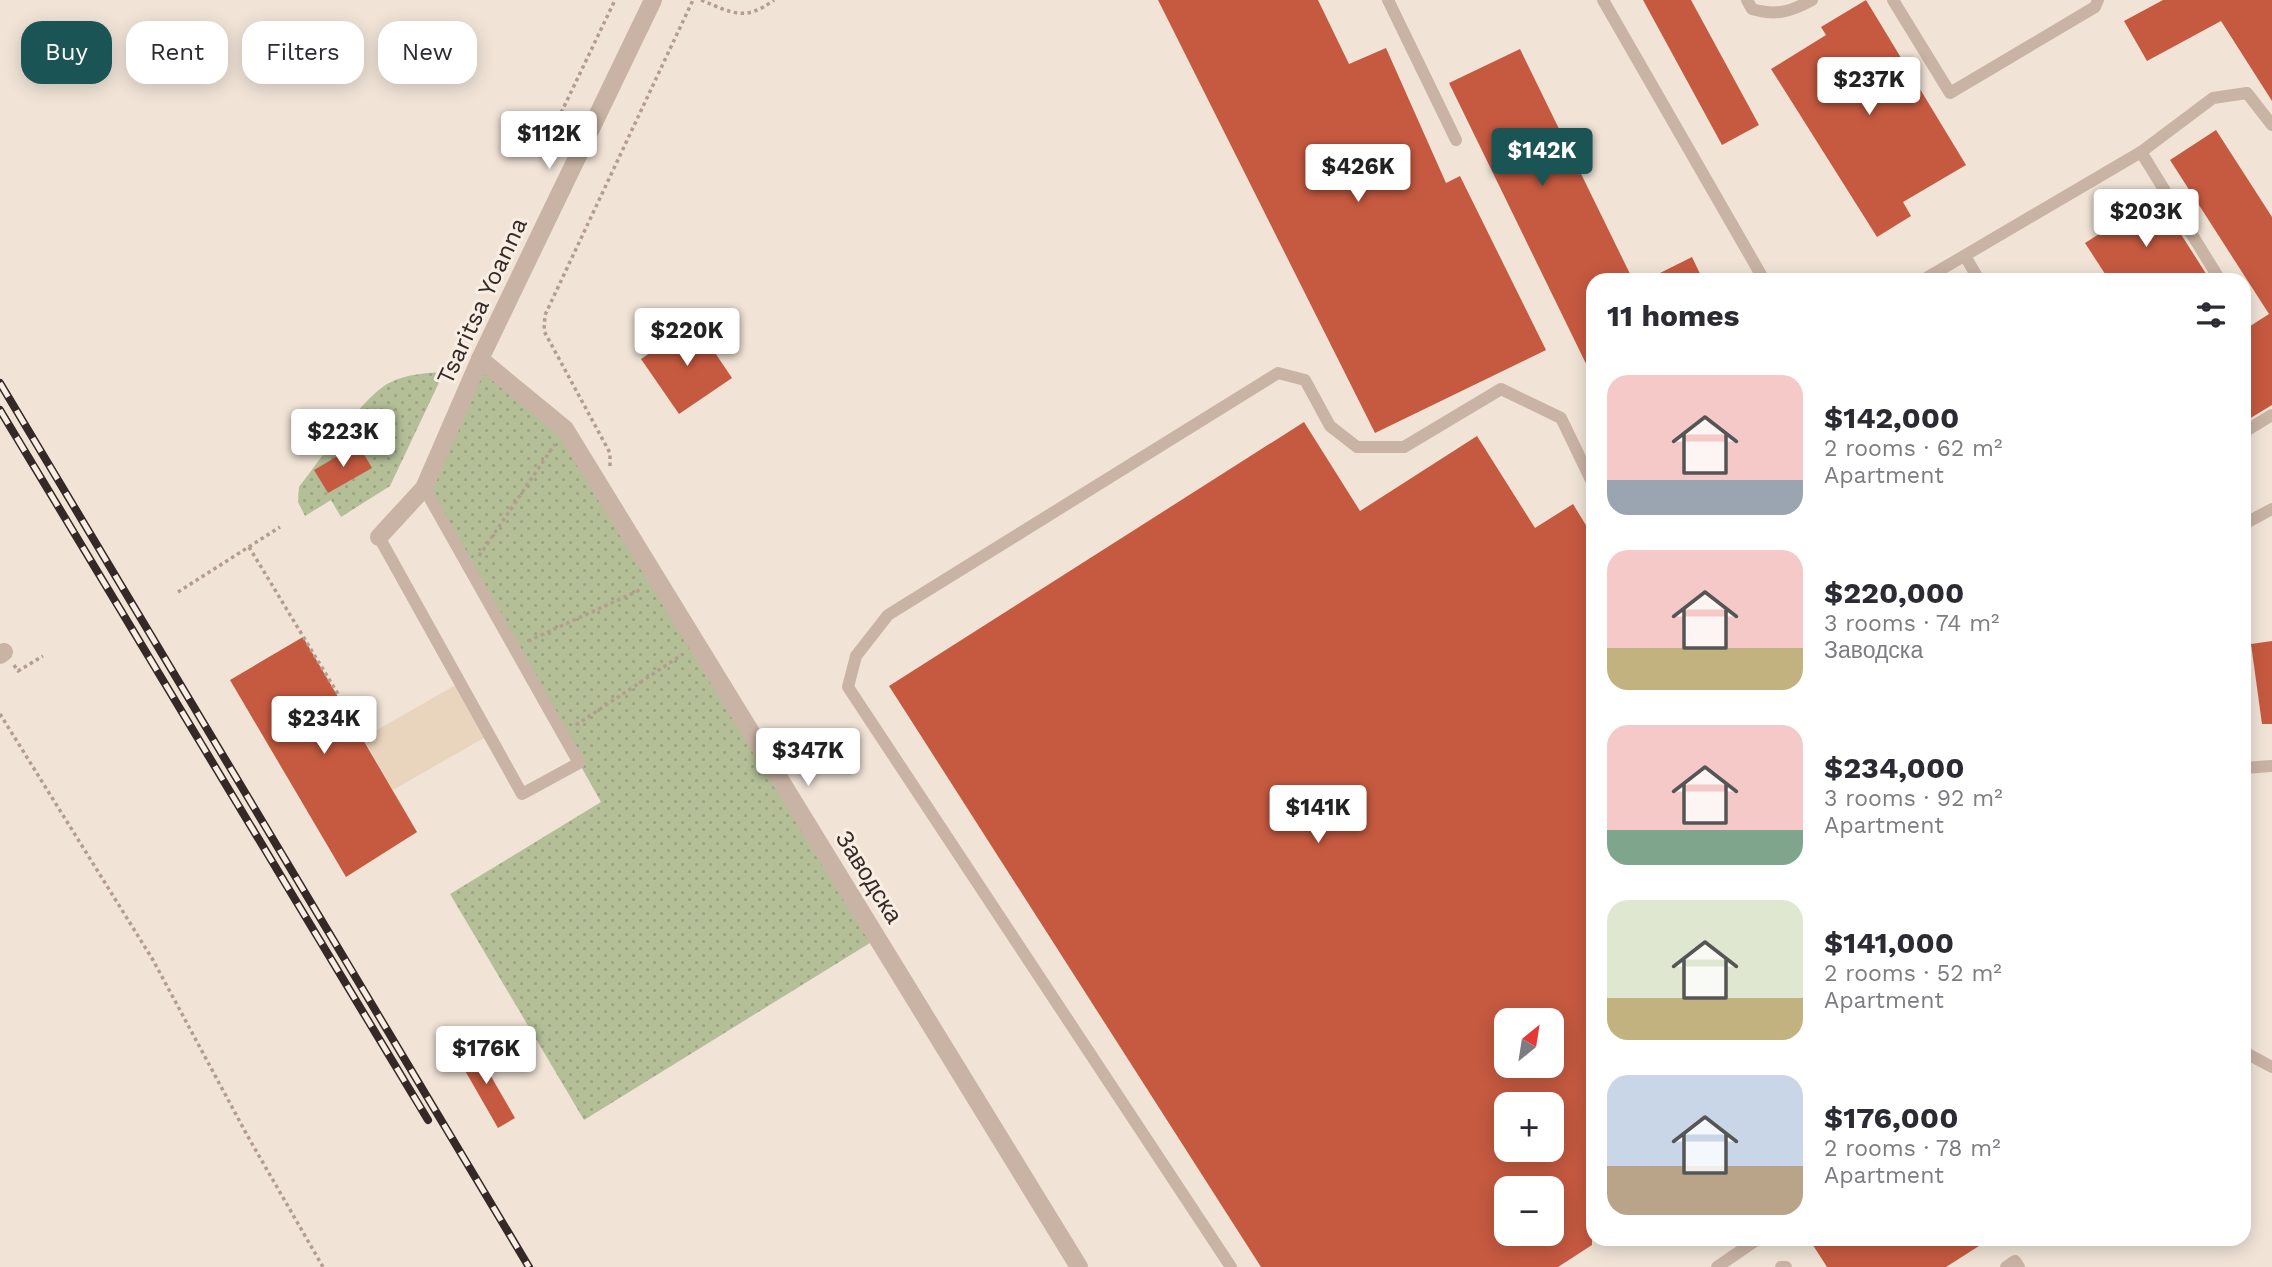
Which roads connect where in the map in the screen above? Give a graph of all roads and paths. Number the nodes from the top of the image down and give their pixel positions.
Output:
1 (615, 0) edge
2 (653, 0) edge
3 (694, 0) edge
4 (701, 0) edge
5 (774, 0) edge
6 (1388, 0) edge
7 (1603, 0) edge
8 (1747, 0) edge
9 (1812, 0) edge
10 (1894, 0) edge
11 (2098, 0) edge
12 (2272, 125) edge
13 (1455, 140) dead end
14 (2141, 152) junction
15 (540, 157) dead end
16 (1965, 256) junction
17 (1760, 273) edge
18 (1935, 273) edge
19 (1975, 273) edge
20 (2216, 273) edge
21 (480, 359) junction
22 (2272, 415) edge
23 (2251, 428) edge
24 (565, 429) junction
25 (1586, 470) edge
26 (424, 488) junction
27 (611, 505) junction
28 (2272, 509) edge
29 (2251, 520) edge
30 (280, 527) dead end
31 (379, 537) joint
32 (249, 547) junction
33 (470, 570) junction
34 (659, 581) junction
35 (178, 592) dead end
36 (697, 645) junction
37 (513, 648) junction
38 (2, 654) edge
39 (43, 656) dead end
40 (0, 714) edge
41 (563, 734) junction
42 (364, 737) dead end
43 (2272, 766) edge
44 (2251, 768) edge
45 (2251, 1056) edge
46 (2272, 1067) edge
47 (1748, 1246) edge
48 (323, 1267) edge
49 (1079, 1267) edge
50 (1231, 1267) edge
51 (1717, 1267) edge
52 (2006, 1267) edge
53 (2019, 1267) edge

1 - 15 path
2 - 21 street, Tsaritsa Yoanna
3 - 27 path
4 - 5 path
6 - 13 lane
7 - 17 lane
8 - 9 lane
10 - 11 lane
12 - 14 lane
14 - 16 lane
14 - 20 lane
16 - 18 lane
16 - 19 lane
21 - 24 street, Заводска
21 - 26 street, Tsaritsa Yoanna
22 - 23 lane
24 - 27 street, Заводска
24 - 33 path
25 - 50 lane
26 - 31 street, Tsaritsa Yoanna
26 - 33 lane
27 - 34 street, Заводска
28 - 29 lane
30 - 32 path
31 - 41 lane
32 - 35 path
32 - 42 path
33 - 37 lane
34 - 36 street, Заводска
34 - 37 path
36 - 41 path
36 - 49 street, Заводска
37 - 41 lane
38 - 39 path
40 - 48 path
43 - 44 lane
45 - 46 lane
47 - 51 lane
52 - 53 lane

